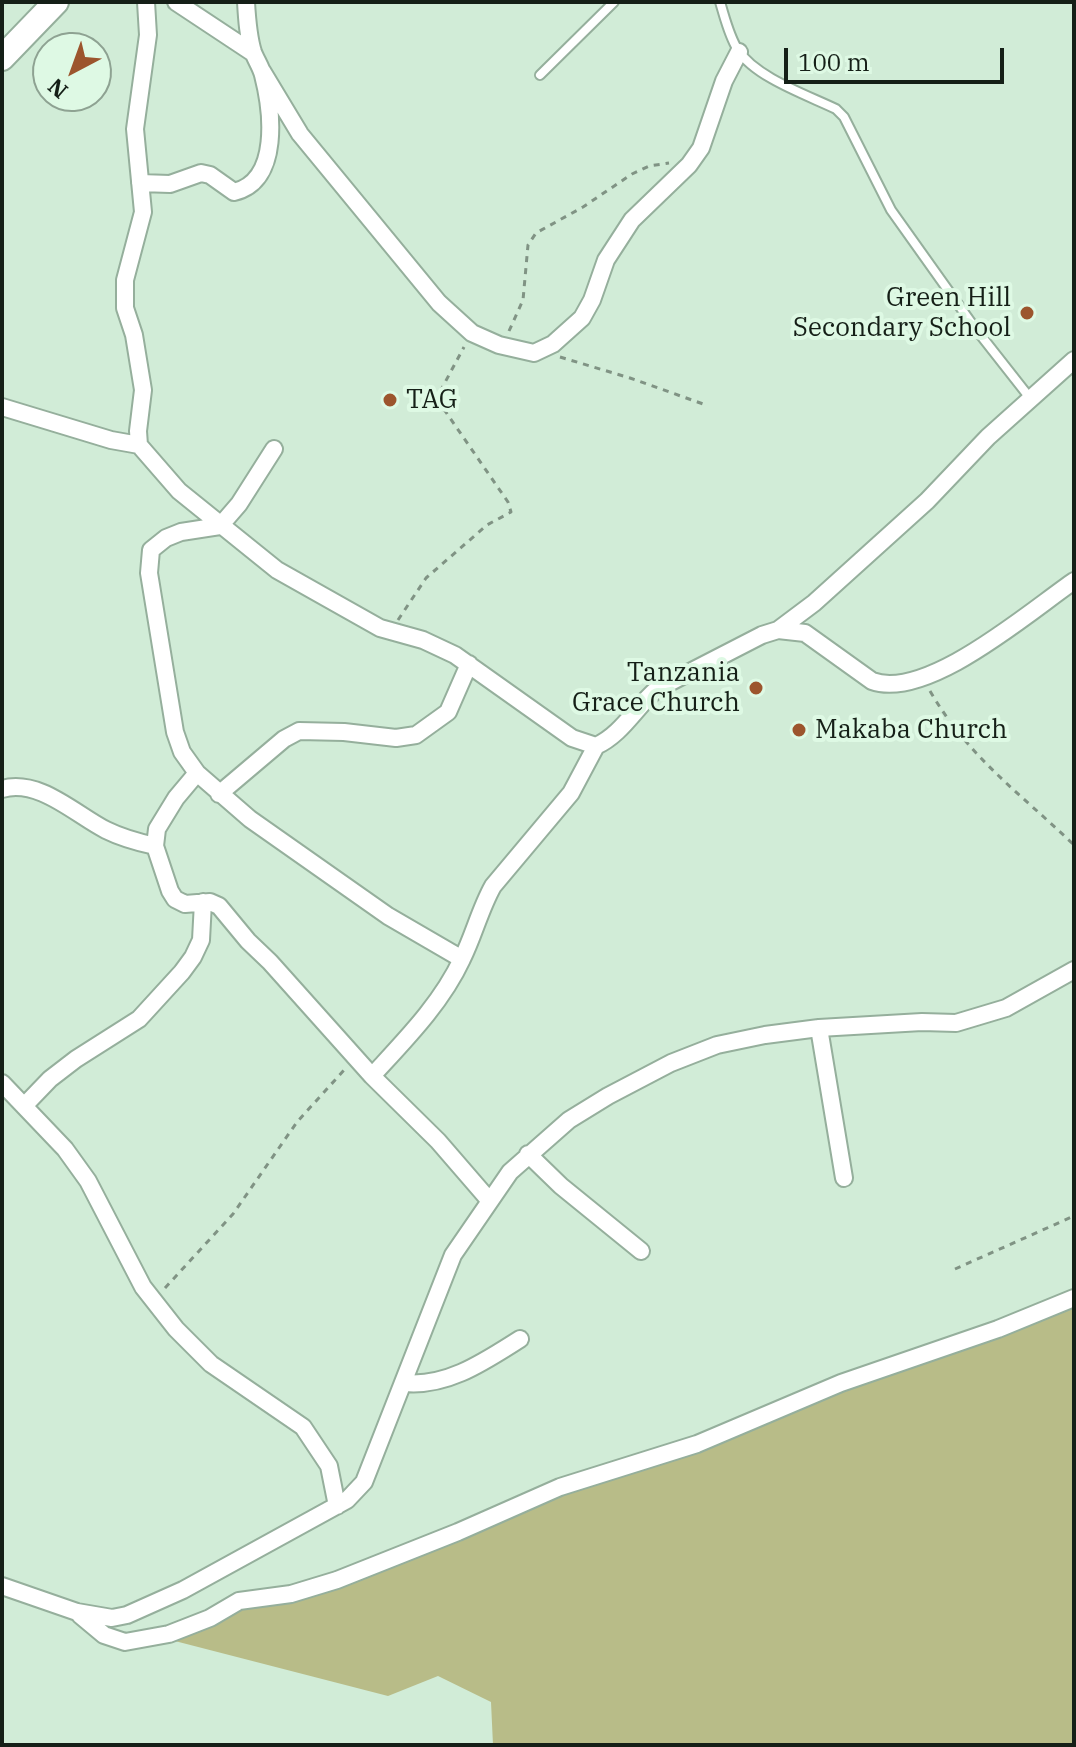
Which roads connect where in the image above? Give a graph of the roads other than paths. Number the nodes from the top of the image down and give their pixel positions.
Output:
1 (56, 2) edge
2 (146, 2) edge
3 (176, 2) edge
4 (246, 2) edge
5 (614, 2) edge
6 (720, 2) edge
7 (739, 52) junction
8 (253, 53) junction
9 (2, 58) edge
10 (262, 71) junction
11 (540, 75) dead end
12 (140, 183) junction
13 (1074, 360) edge
14 (1030, 398) junction
15 (2, 407) edge
16 (139, 445) junction
17 (274, 449) dead end
18 (220, 526) junction
19 (1074, 581) edge
20 (778, 630) junction
21 (469, 664) junction
22 (596, 746) junction
23 (197, 773) junction
24 (2, 789) edge
25 (219, 794) junction
26 (155, 846) junction
27 (203, 902) junction
28 (462, 959) junction
29 (1074, 970) edge
30 (819, 1028) junction
31 (372, 1076) junction
32 (2, 1083) edge
33 (25, 1105) junction
34 (528, 1154) junction
35 (844, 1178) dead end
36 (489, 1200) junction
37 (641, 1251) dead end
38 (1074, 1298) edge
39 (520, 1339) dead end
40 (405, 1383) junction
41 (337, 1506) junction
42 (2, 1586) edge
43 (77, 1612) junction

1 - 9 street
2 - 12 street
3 - 8 street
4 - 8 street
5 - 11 lane
6 - 7 lane
7 - 10 street
7 - 14 lane
8 - 10 street
10 - 12 street
12 - 16 street
13 - 14 street
14 - 20 street
15 - 16 street
16 - 18 street
17 - 18 street
18 - 21 street
18 - 23 street
19 - 20 street
20 - 22 street
21 - 22 street
21 - 25 street
22 - 28 street
23 - 25 street
23 - 26 street
24 - 26 street
25 - 28 street
26 - 27 street
27 - 31 street
27 - 33 street
28 - 31 street
29 - 30 street
30 - 34 street
30 - 35 street
31 - 36 street
32 - 33 street
33 - 41 street
34 - 36 street
34 - 37 street
36 - 40 street
38 - 43 street
39 - 40 street
40 - 41 street
41 - 43 street
42 - 43 street

